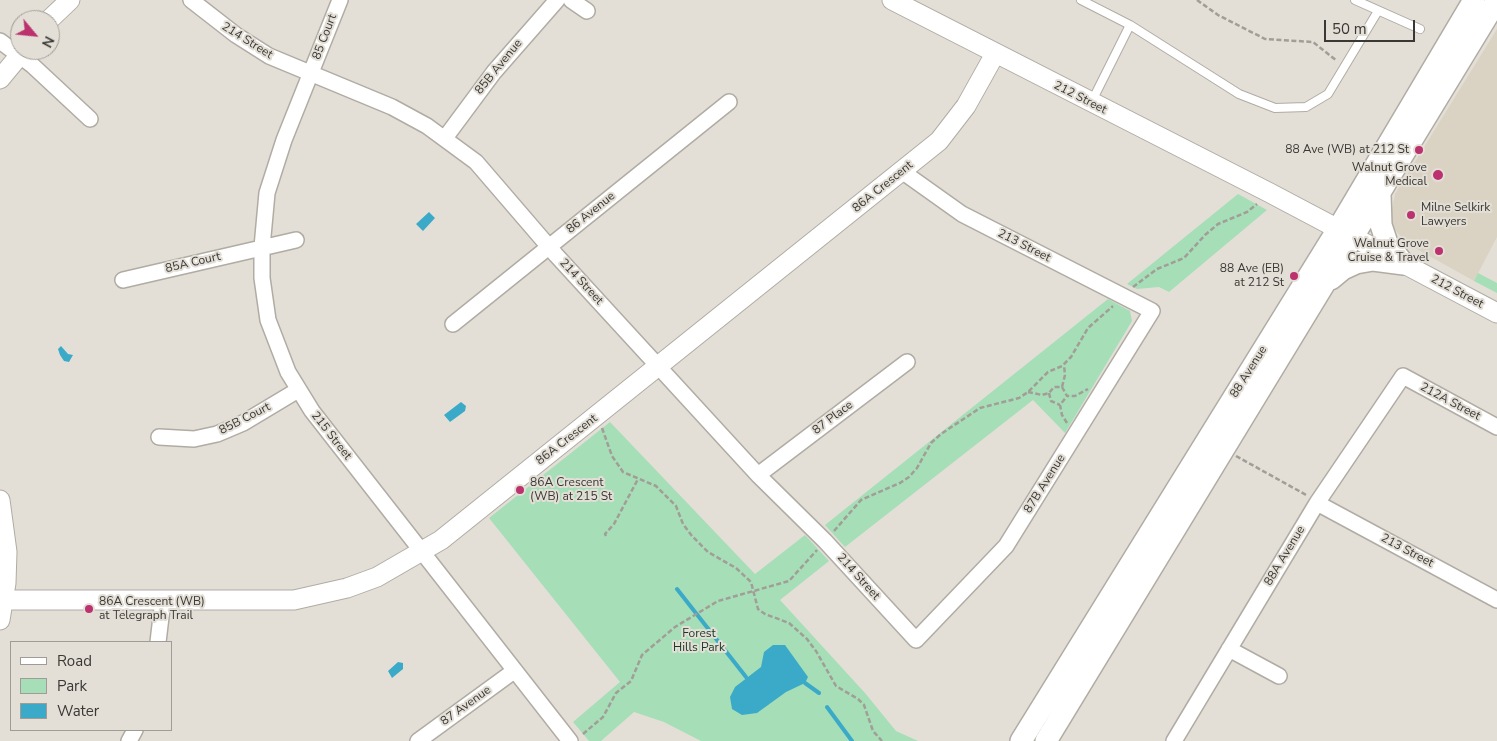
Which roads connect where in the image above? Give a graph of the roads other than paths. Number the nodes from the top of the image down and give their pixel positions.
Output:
1 (70, 0) edge
2 (191, 0) edge
3 (340, 0) edge
4 (557, 0) edge
5 (571, 0) edge
6 (892, 0) edge
7 (1081, 0) edge
8 (1355, 0) edge
9 (1474, 0) edge
10 (1496, 0) edge
11 (60, 10) edge
12 (586, 11) dead end
13 (1378, 11) junction
14 (1130, 24) junction
15 (1420, 29) dead end
16 (995, 54) junction
17 (16, 60) edge
18 (29, 60) edge
19 (311, 74) junction
20 (0, 79) edge
21 (729, 102) dead end
22 (1091, 103) junction
23 (90, 119) dead end
24 (446, 138) junction
25 (903, 172) junction
26 (1380, 194) junction
27 (1345, 233) junction
28 (296, 240) dead end
29 (548, 246) junction
30 (262, 247) junction
31 (1404, 264) junction
32 (123, 280) dead end
33 (1323, 286) junction
34 (1152, 311) joint
35 (1497, 313) edge
36 (453, 324) dead end
37 (907, 362) dead end
38 (659, 365) junction
39 (1403, 376) joint
40 (298, 390) junction
41 (1497, 427) edge
42 (159, 438) dead end
43 (758, 475) junction
44 (0, 500) edge
45 (1317, 503) junction
46 (423, 552) junction
47 (4, 600) junction
48 (162, 600) junction
49 (1497, 600) edge
50 (0, 620) edge
51 (916, 640) joint
52 (158, 641) edge
53 (1229, 649) junction
54 (514, 671) junction
55 (1279, 676) dead end
56 (577, 737) edge
57 (418, 741) edge
58 (1021, 741) edge
59 (1046, 741) edge
60 (1174, 741) edge

1 - 11 street
2 - 19 street, 214 Street
3 - 19 street, 85 Court
4 - 24 street, 85B Avenue
5 - 12 street
6 - 16 street, 212 Street
7 - 14 lane
8 - 13 lane
9 - 27 main road, 88 Avenue
10 - 26 main road, 88 Avenue
13 - 14 lane
13 - 15 lane
14 - 22 lane
16 - 22 street, 212 Street
16 - 25 street, 86A Crescent
17 - 20 street
18 - 23 street
19 - 24 street, 214 Street
19 - 30 street, 215 Street
21 - 29 street, 86 Avenue
22 - 27 street, 212 Street
24 - 29 street, 214 Street
25 - 34 street, 213 Street
25 - 38 street, 86A Crescent
26 - 27 main road, 88 Avenue
26 - 31 main road
27 - 31 street, 212 Street
27 - 33 main road, 88 Avenue
27 - 58 main road, 88 Avenue
28 - 30 street, 85A Court
29 - 36 street, 86 Avenue
29 - 38 street, 214 Street
30 - 32 street, 85A Court
30 - 40 street, 215 Street
31 - 33 main road
31 - 35 street, 212 Street
33 - 59 main road, 88 Avenue
34 - 51 street, 87B Avenue
37 - 43 street, 87 Place
38 - 43 street, 214 Street
38 - 46 street, 86A Crescent
39 - 41 street, 212A Street
39 - 45 street, 88A Avenue
40 - 42 street, 85B Court
40 - 46 street, 215 Street
43 - 51 street, 214 Street
44 - 47 street
45 - 49 street, 213 Street
45 - 53 street, 88A Avenue
46 - 48 street, 86A Crescent
46 - 54 street, 215 Street
47 - 48 street, 86A Crescent
47 - 50 street
48 - 52 street
53 - 55 street
53 - 60 street, 88A Avenue
54 - 56 street, 215 Street
54 - 57 street, 87 Avenue

